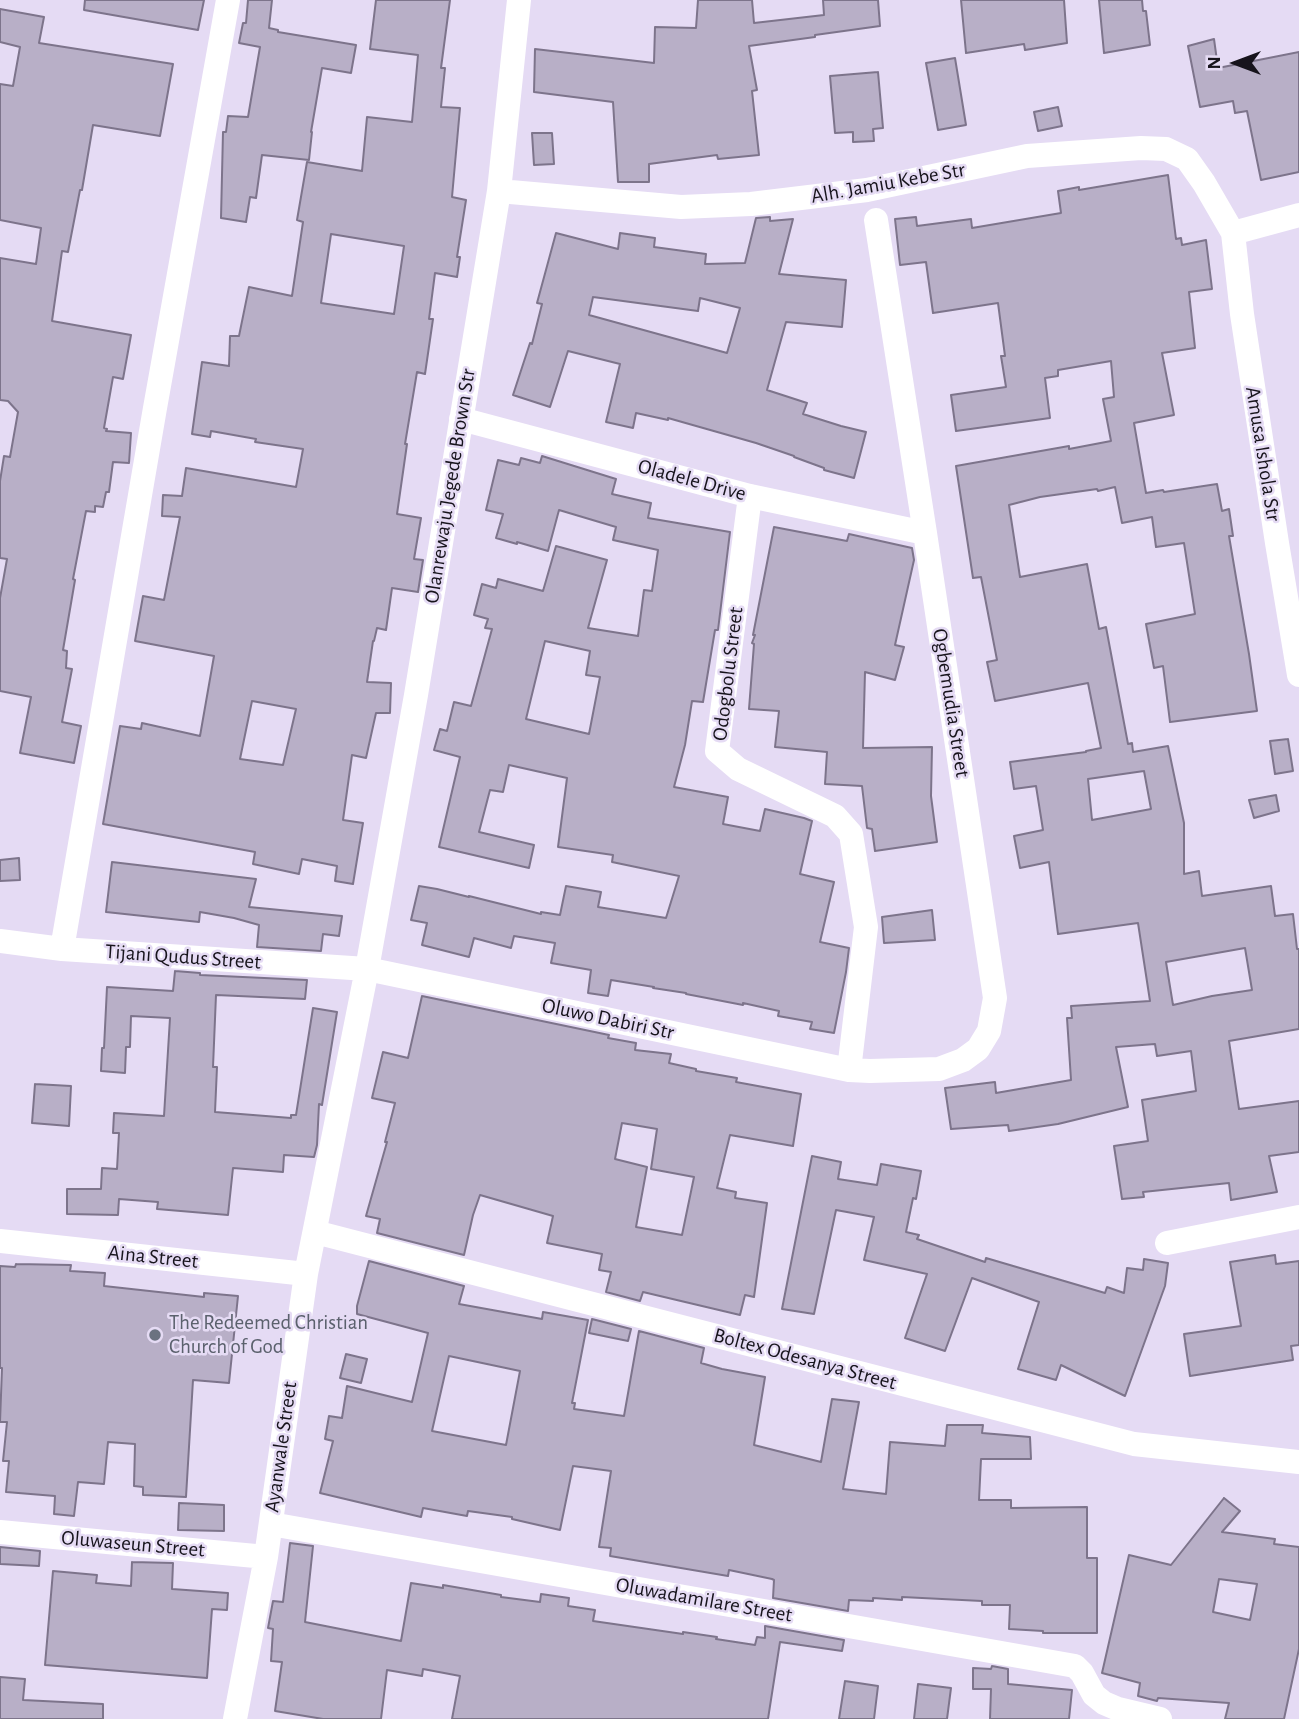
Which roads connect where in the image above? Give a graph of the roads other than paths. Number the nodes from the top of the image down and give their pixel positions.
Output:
1 (228, 0) edge
2 (519, 0) edge
3 (499, 191) junction
4 (1299, 215) edge
5 (876, 220) dead end
6 (1233, 233) junction
7 (461, 419) junction
8 (750, 496) junction
9 (925, 533) junction
10 (1288, 540) edge
11 (1299, 675) edge
12 (0, 941) edge
13 (62, 949) junction
14 (367, 969) junction
15 (849, 1070) junction
16 (1299, 1217) edge
17 (315, 1232) junction
18 (0, 1241) edge
19 (1167, 1243) dead end
20 (306, 1274) junction
21 (1299, 1462) edge
22 (271, 1524) junction
23 (0, 1532) edge
24 (266, 1556) junction
25 (235, 1719) edge
26 (1160, 1719) edge

1 - 13 street
2 - 3 street, Olanrewaju Jegede Brown Str
3 - 6 street, Alh. Jamiu Kebe Str
3 - 7 street, Olanrewaju Jegede Brown Str
4 - 6 street
5 - 9 street, Ogbemudia Street
6 - 10 street, Amusa Ishola Str
7 - 8 street, Oladele Drive
7 - 14 street, Olanrewaju Jegede Brown Str
8 - 9 street, Oladele Drive
8 - 15 street, Odogbolu Street
9 - 15 street, Ogbemudia Street
10 - 11 street, Amusa Ishola Str
12 - 13 street, Tijani Qudus Street
13 - 14 street, Tijani Qudus Street
14 - 15 street, Oluwo Dabiri Str
14 - 17 street, Ayanwale Street
16 - 19 street
17 - 20 street, Ayanwale Street
17 - 21 street, Boltex Odesanya Street
18 - 20 street, Aina Street
20 - 22 street, Ayanwale Street
22 - 24 street, Ayanwale Street
22 - 26 street, Oluwadamilare Street
23 - 24 street, Oluwaseun Street
24 - 25 street, Ayanwale Street

